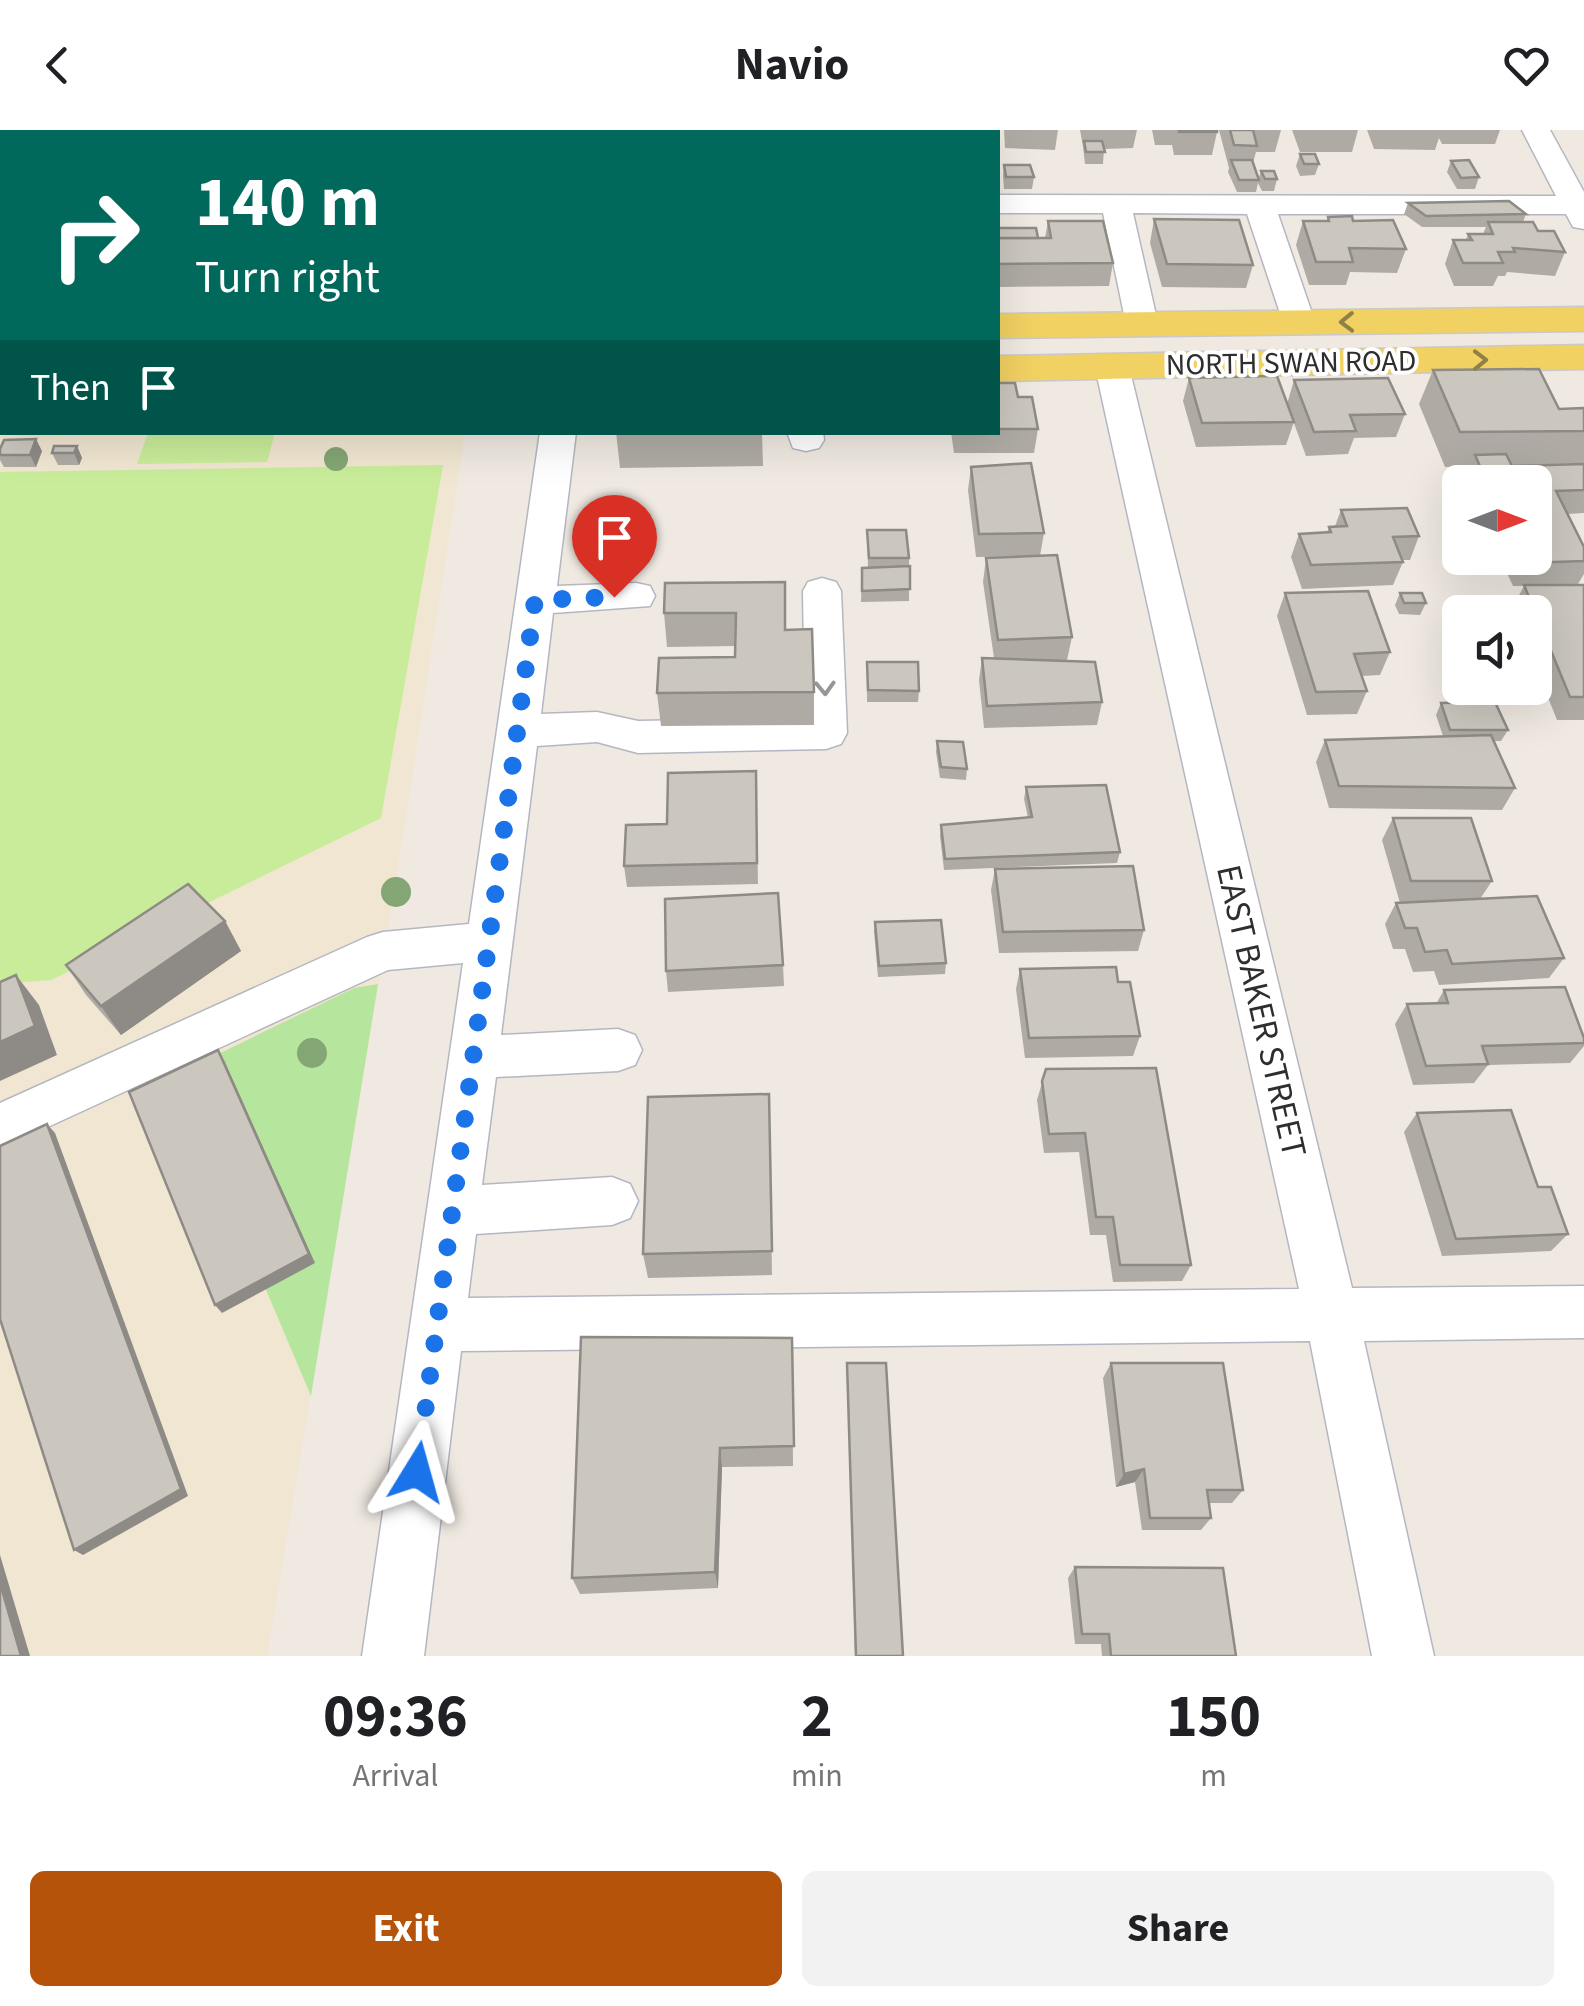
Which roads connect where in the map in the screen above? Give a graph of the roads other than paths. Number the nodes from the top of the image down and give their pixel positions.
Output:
1 (1536, 130) edge
2 (1000, 204) edge
3 (1116, 204) junction
4 (1259, 204) junction
5 (1579, 206) edge
6 (1584, 320) edge
7 (1299, 322) junction
8 (1142, 324) junction
9 (1000, 326) edge
10 (1584, 358) edge
11 (1112, 367) junction
12 (1000, 369) edge
13 (558, 435) edge
14 (822, 591) dead end
15 (636, 596) dead end
16 (535, 600) junction
17 (518, 731) junction
18 (489, 941) junction
19 (618, 1050) dead end
20 (474, 1057) junction
21 (0, 1127) edge
22 (612, 1201) dead end
23 (453, 1211) junction
24 (1584, 1312) edge
25 (1331, 1314) junction
26 (437, 1325) junction
27 (393, 1656) edge
28 (1403, 1656) edge

1 - 5 street
2 - 3 street
3 - 4 street
3 - 8 street
4 - 5 street
4 - 7 street
6 -> 7 main road, NORTH SWAN ROAD
7 - 8 main road, NORTH SWAN ROAD
8 - 9 main road, NORTH SWAN ROAD
11 -> 10 main road, NORTH SWAN ROAD
11 - 12 main road, NORTH SWAN ROAD
11 - 25 street, EAST BAKER STREET
13 - 16 street
14 -> 17 street
15 - 16 street
16 - 17 street
17 - 18 street
18 - 20 street
18 - 21 street
19 - 20 street
20 - 23 street
22 - 23 street
23 - 26 street
24 - 25 street
25 - 26 street
25 - 28 street, EAST BAKER STREET
26 - 27 street

